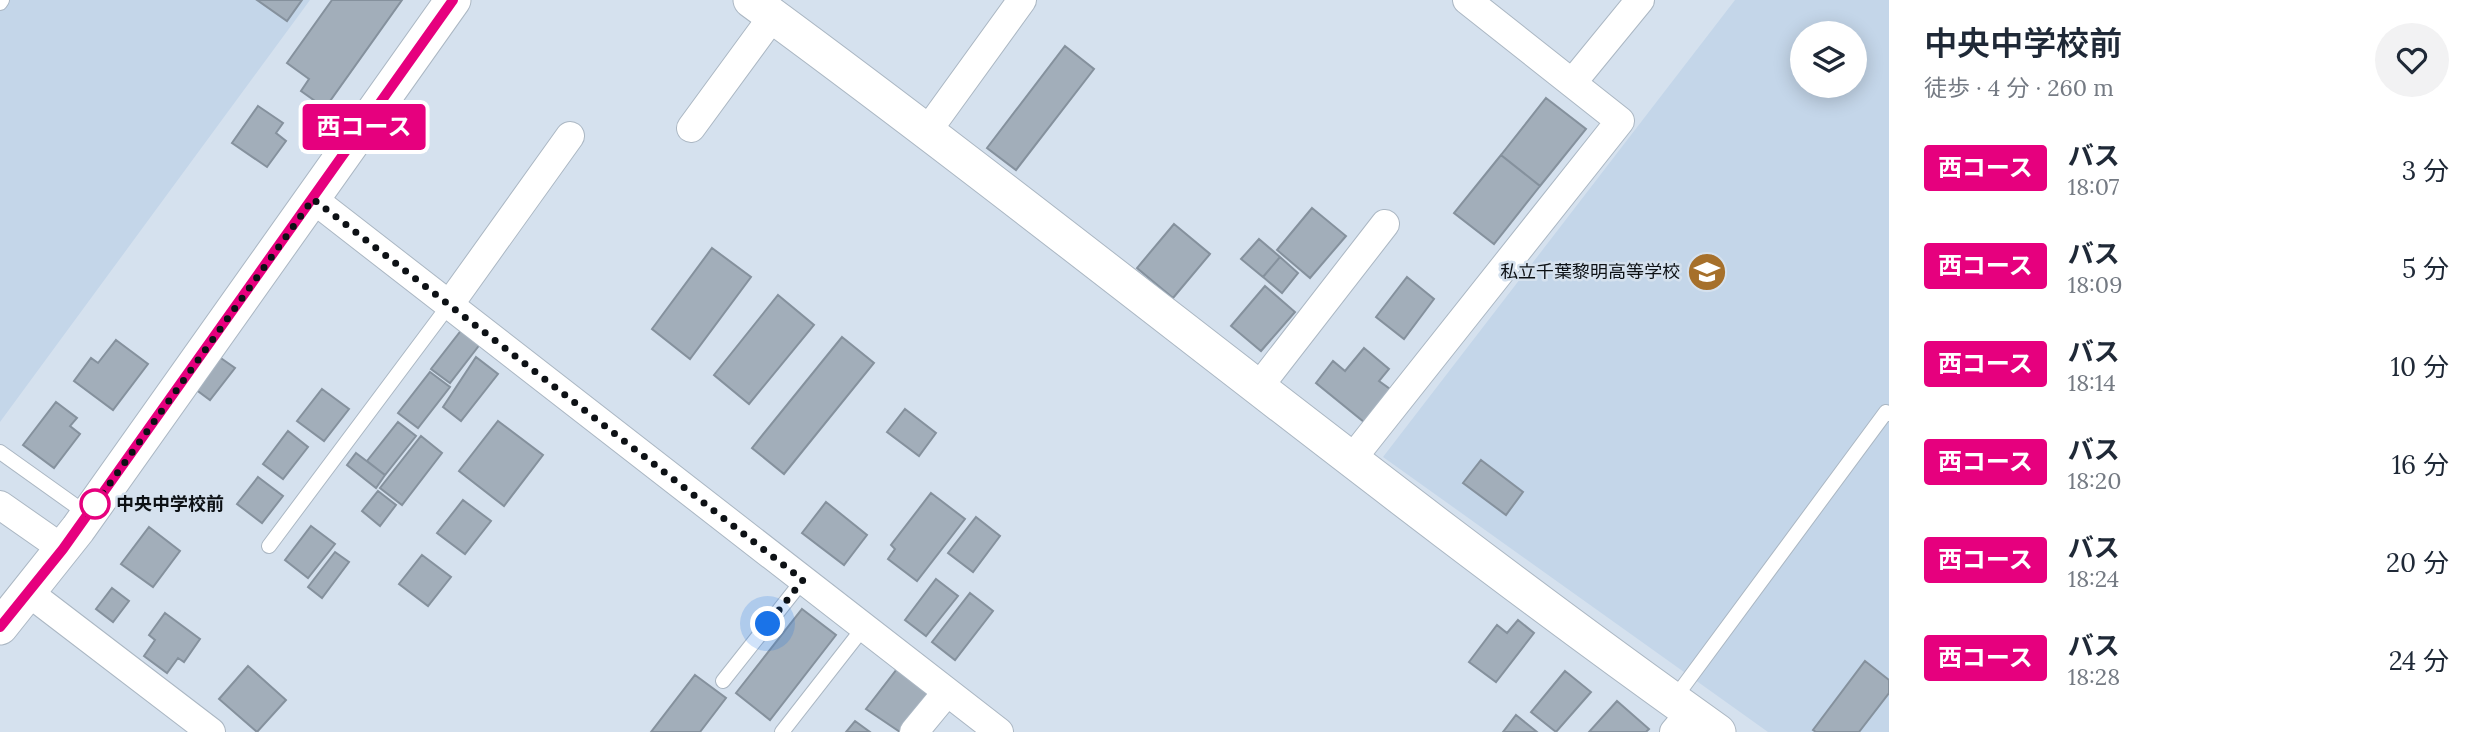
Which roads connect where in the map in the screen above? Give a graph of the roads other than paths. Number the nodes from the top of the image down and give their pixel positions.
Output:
1 (453, 0) edge
2 (1022, 0) edge
3 (1640, 0) edge
4 (1481, 4) edge
5 (762, 8) edge
6 (1572, 83) junction
7 (691, 128) dead end
8 (928, 130) junction
9 (570, 136) dead end
10 (313, 199) junction
11 (1385, 224) dead end
12 (449, 305) junction
13 (1257, 389) junction
14 (1889, 414) edge
15 (0, 452) edge
16 (1351, 460) junction
17 (0, 505) edge
18 (88, 514) junction
19 (269, 545) dead end
20 (63, 549) junction
21 (803, 580) junction
22 (28, 592) junction
23 (0, 627) edge
24 (864, 627) junction
25 (723, 681) dead end
26 (947, 692) junction
27 (1689, 719) edge
28 (211, 732) edge
29 (782, 732) edge
30 (914, 732) edge
31 (999, 732) edge

1 - 10 street
2 - 8 street
3 - 6 street
4 - 6 street
5 - 7 street
5 - 8 street
6 - 16 street
8 - 13 street
9 - 12 street
10 - 12 street
10 - 18 street
11 - 13 street
12 - 19 lane
12 - 21 street
13 - 16 street
14 - 27 lane
15 - 18 lane
16 - 27 street
17 - 20 street
18 - 20 street
20 - 22 street
21 - 24 street
21 - 25 lane
22 - 23 street
22 - 28 street
24 - 26 street
24 - 29 lane
26 - 30 street
26 - 31 street

